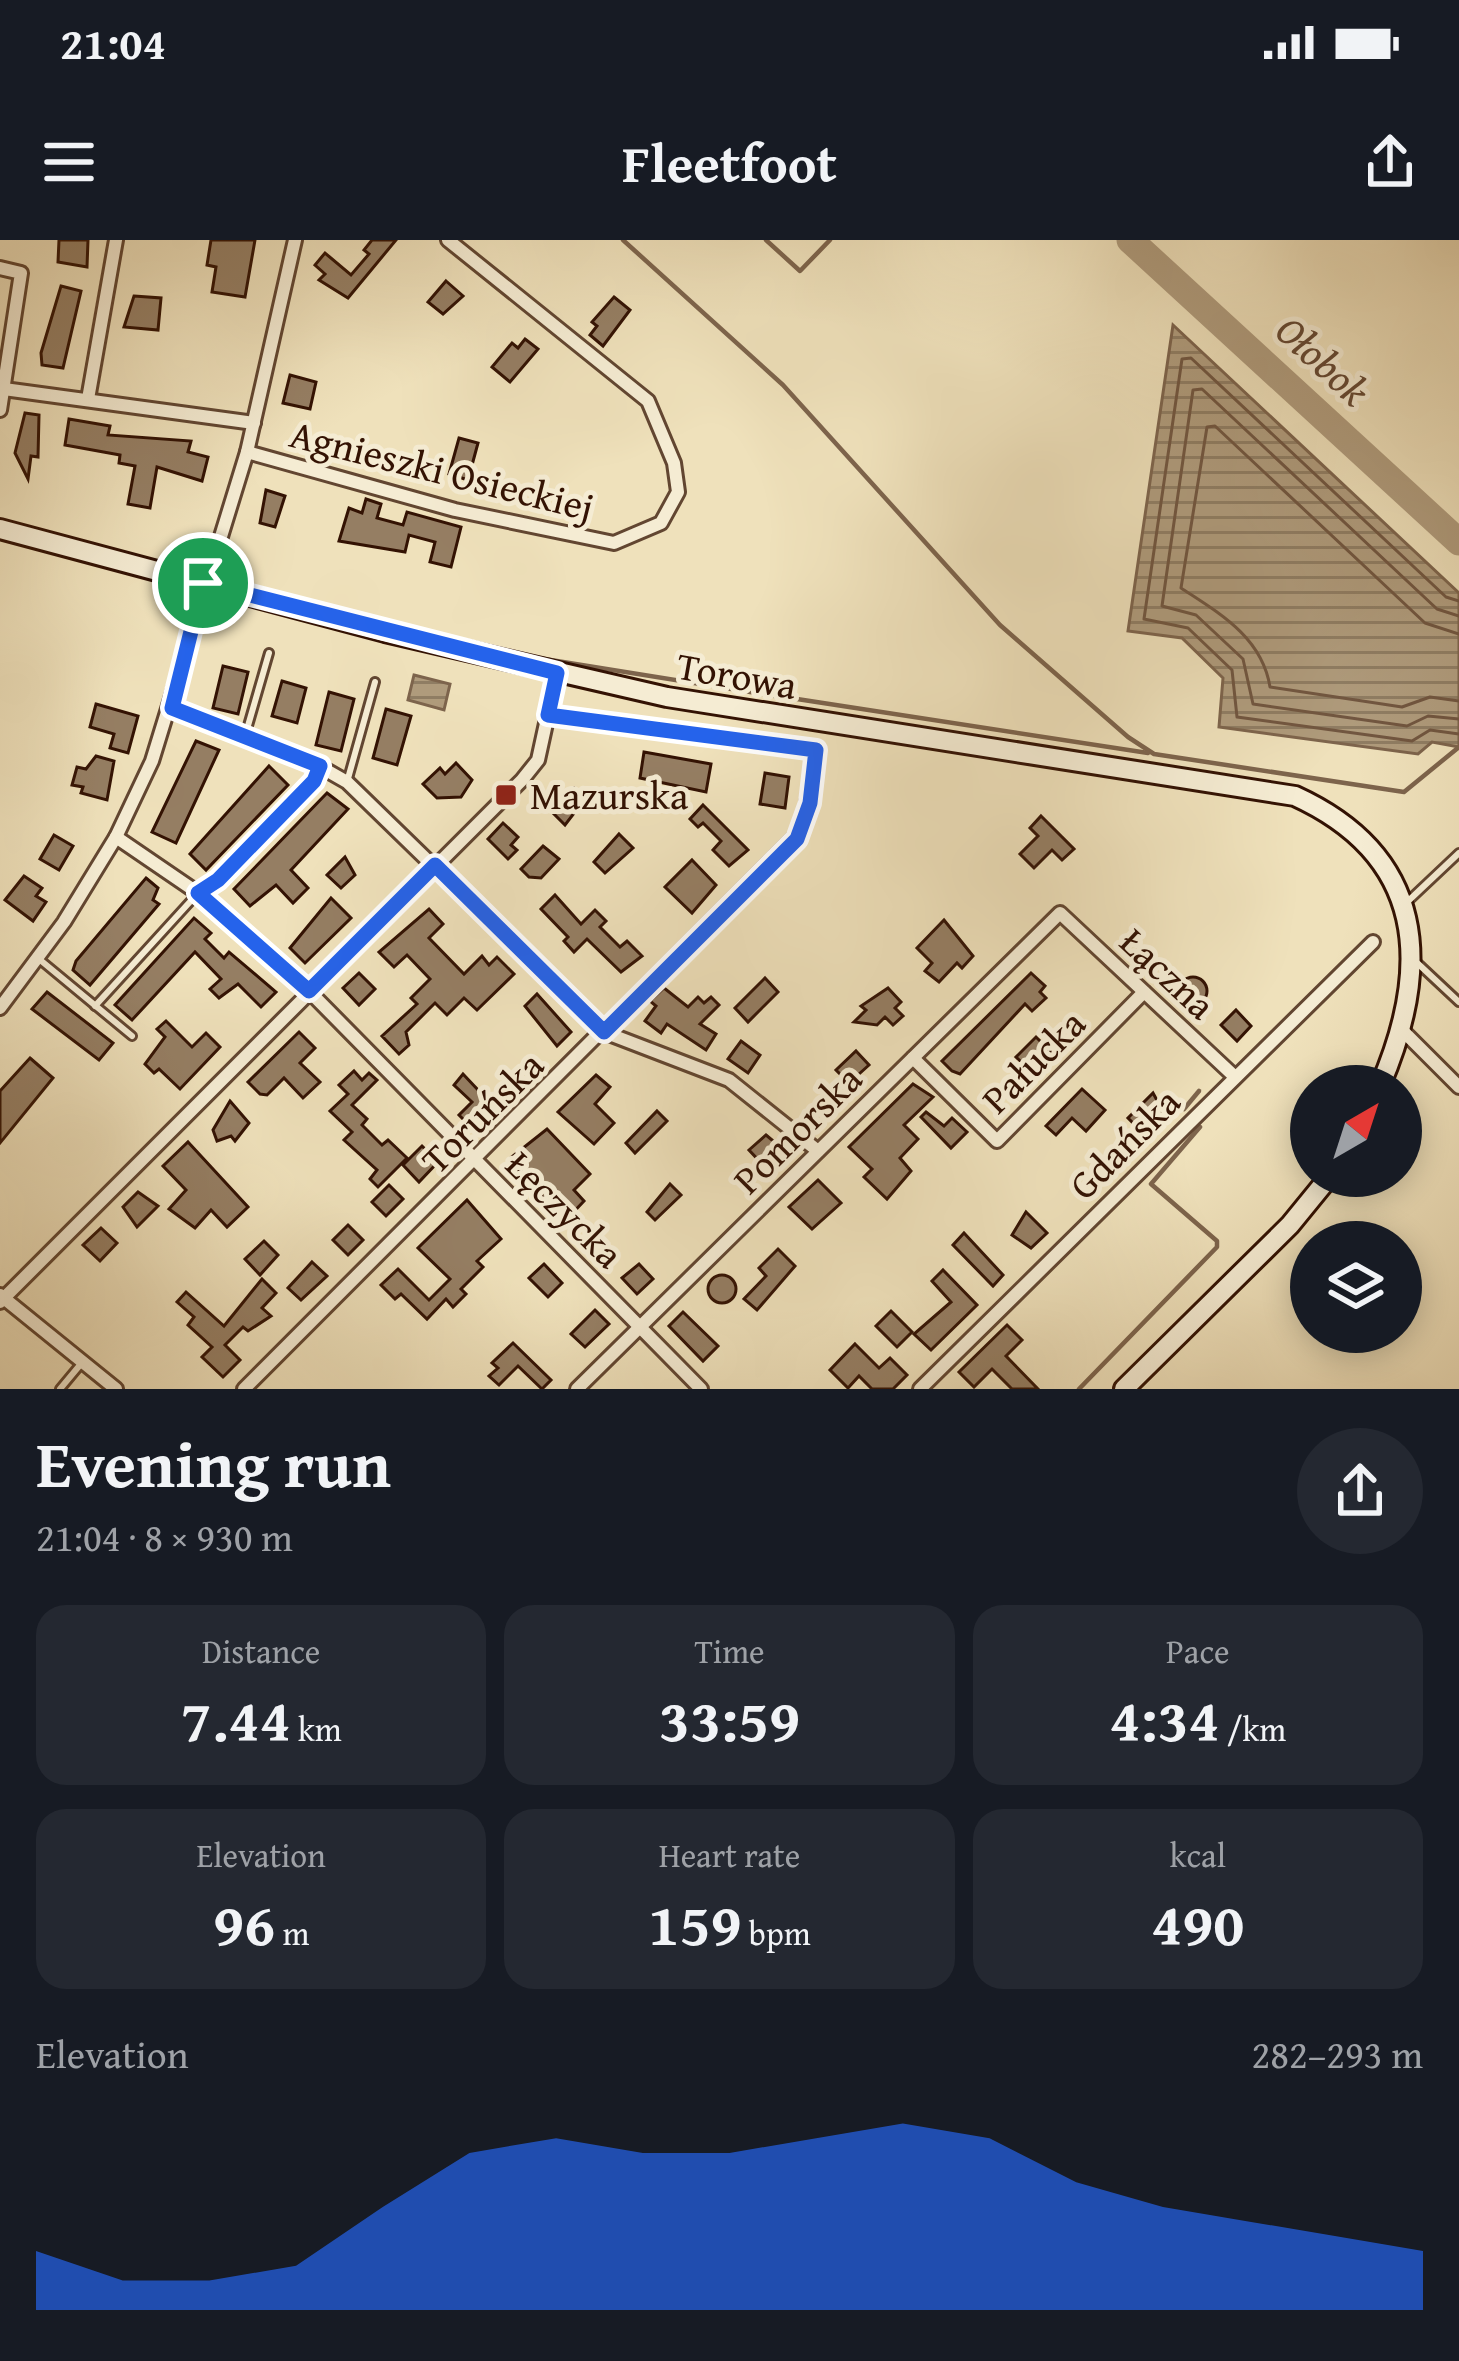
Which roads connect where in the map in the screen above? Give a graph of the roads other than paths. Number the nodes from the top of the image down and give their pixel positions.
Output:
1 (116, 240) edge
2 (295, 240) edge
3 (448, 240) edge
4 (0, 268) edge
5 (4, 389) junction
6 (88, 399) junction
7 (0, 410) edge
8 (254, 423) junction
9 (247, 452) junction
10 (0, 529) edge
11 (203, 583) junction
12 (269, 653) dead end
13 (557, 673) junction
14 (375, 682) dead end
15 (172, 708) junction
16 (548, 715) junction
17 (244, 736) junction
18 (320, 766) junction
19 (346, 782) junction
20 (116, 837) junction
21 (1459, 854) edge
22 (435, 865) junction
23 (198, 893) junction
24 (1403, 906) junction
25 (1060, 913) joint
26 (1372, 942) dead end
27 (39, 958) junction
28 (1413, 959) junction
29 (309, 991) junction
30 (1144, 992) junction
31 (1459, 1002) edge
32 (95, 1006) junction
33 (0, 1008) edge
34 (1402, 1030) junction
35 (604, 1032) junction
36 (132, 1036) dead end
37 (913, 1058) junction
38 (1388, 1065) edge
39 (1234, 1076) junction
40 (1459, 1088) edge
41 (818, 1151) junction
42 (476, 1162) junction
43 (1313, 1197) edge
44 (1, 1298) edge
45 (640, 1326) junction
46 (83, 1362) junction
47 (59, 1389) edge
48 (116, 1389) edge
49 (244, 1389) edge
50 (577, 1389) edge
51 (701, 1389) edge
52 (920, 1389) edge
53 (1124, 1389) edge

1 - 6 street
2 - 8 street
3 - 9 street, Agnieszki Osieckiej
4 - 5 street
5 - 6 street
5 - 7 street
6 - 8 street
8 - 9 street
9 - 11 street
10 - 11 street, Torowa
11 - 13 street, Torowa
11 - 15 street
12 - 17 lane
13 - 16 street
13 - 24 street, Torowa
14 - 19 lane
15 - 17 street
15 - 20 street
16 - 22 street
16 - 35 street, Toruńska
17 - 18 street
18 - 19 street
18 - 23 lane
19 - 22 street
20 - 23 street, Łęczycka
20 - 27 street
21 - 24 lane
22 - 29 street
22 - 35 street
23 - 29 street, Łęczycka
23 - 32 lane
24 - 28 street, Torowa
25 - 30 street, Łączna
25 - 37 street, Pomorska
26 - 39 street, Gdańska
27 - 32 lane
27 - 33 street
28 - 31 lane
28 - 34 street, Torowa
29 - 42 street, Łęczycka
29 - 44 street
30 - 37 street, Pałucka
30 - 39 street, Łączna
32 - 36 lane
34 - 38 street, Torowa
34 - 40 street
35 - 41 street
35 - 42 street, Toruńska
37 - 41 street, Pomorska
39 - 52 street, Gdańska
41 - 45 street, Pomorska
42 - 45 street, Łęczycka
42 - 49 street, Toruńska
43 - 53 street
44 - 46 street
45 - 50 street, Pomorska
45 - 51 street, Łęczycka
46 - 47 lane
46 - 48 street

